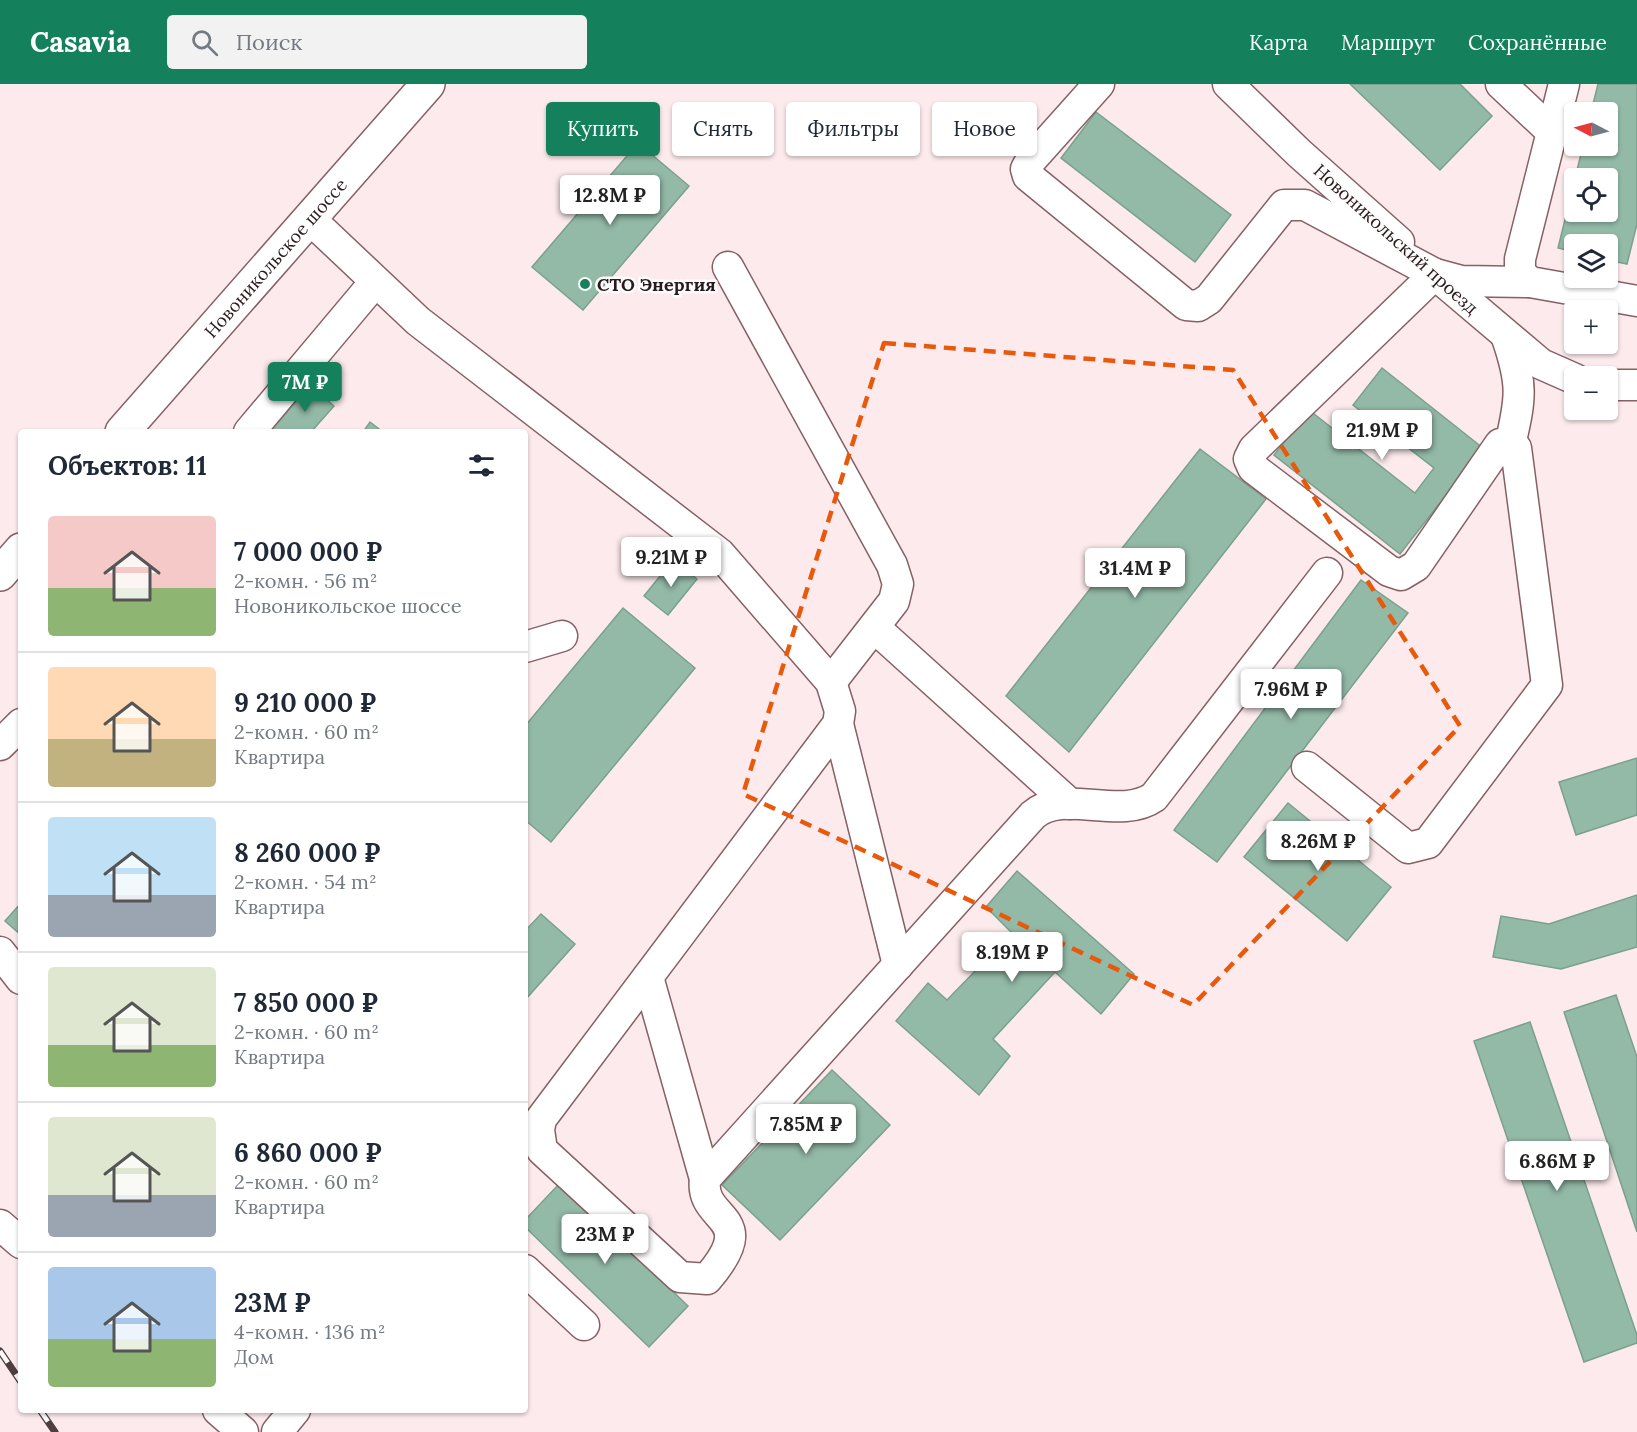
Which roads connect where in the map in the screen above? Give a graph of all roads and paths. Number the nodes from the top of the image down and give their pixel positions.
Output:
1 (428, 84) edge
2 (1098, 84) edge
3 (1228, 84) edge
4 (1501, 84) edge
5 (1564, 84) edge
6 (1552, 132) junction
7 (311, 220) junction
8 (728, 267) dead end
9 (1435, 274) junction
10 (375, 282) junction
11 (1530, 282) junction
12 (1637, 302) edge
13 (1507, 338) junction
14 (1564, 374) edge
15 (1618, 385) edge
16 (1637, 385) edge
17 (126, 429) edge
18 (252, 429) edge
19 (1510, 445) junction
20 (18, 553) edge
21 (1327, 573) dead end
22 (0, 574) edge
23 (875, 628) junction
24 (562, 636) dead end
25 (528, 646) edge
26 (831, 682) junction
27 (838, 724) junction
28 (18, 727) edge
29 (0, 745) edge
30 (1306, 767) dead end
31 (1070, 804) junction
32 (0, 952) edge
33 (898, 965) junction
34 (18, 975) edge
35 (648, 977) junction
36 (534, 1149) edge
37 (705, 1179) junction
38 (0, 1225) edge
39 (18, 1240) edge
40 (528, 1273) edge
41 (584, 1325) dead end
42 (221, 1413) edge
43 (293, 1413) edge
44 (243, 1432) edge
45 (277, 1432) edge

1 - 7 highway, Новоникольское шоссе
2 - 9 lane
3 - 9 lane, Новоникольский проезд
4 - 6 lane
5 - 6 lane
6 - 11 lane
7 - 10 lane
7 - 17 highway, Новоникольское шоссе
8 - 23 lane
9 - 11 lane
9 - 13 lane, Новоникольский проезд
9 - 19 lane
10 - 18 lane
10 - 26 lane
11 - 12 lane
13 - 14 lane, Новоникольский проезд
13 - 19 lane
15 - 16 lane
19 - 30 lane
20 - 22 highway
21 - 31 lane
23 - 26 lane
23 - 31 lane
24 - 25 lane
26 - 27 lane
27 - 33 lane
27 - 35 lane
28 - 29 lane
31 - 33 lane
32 - 34 lane
33 - 37 lane
35 - 36 lane
35 - 37 lane
36 - 37 lane
38 - 39 lane
40 - 41 lane
42 - 44 lane
43 - 45 lane

